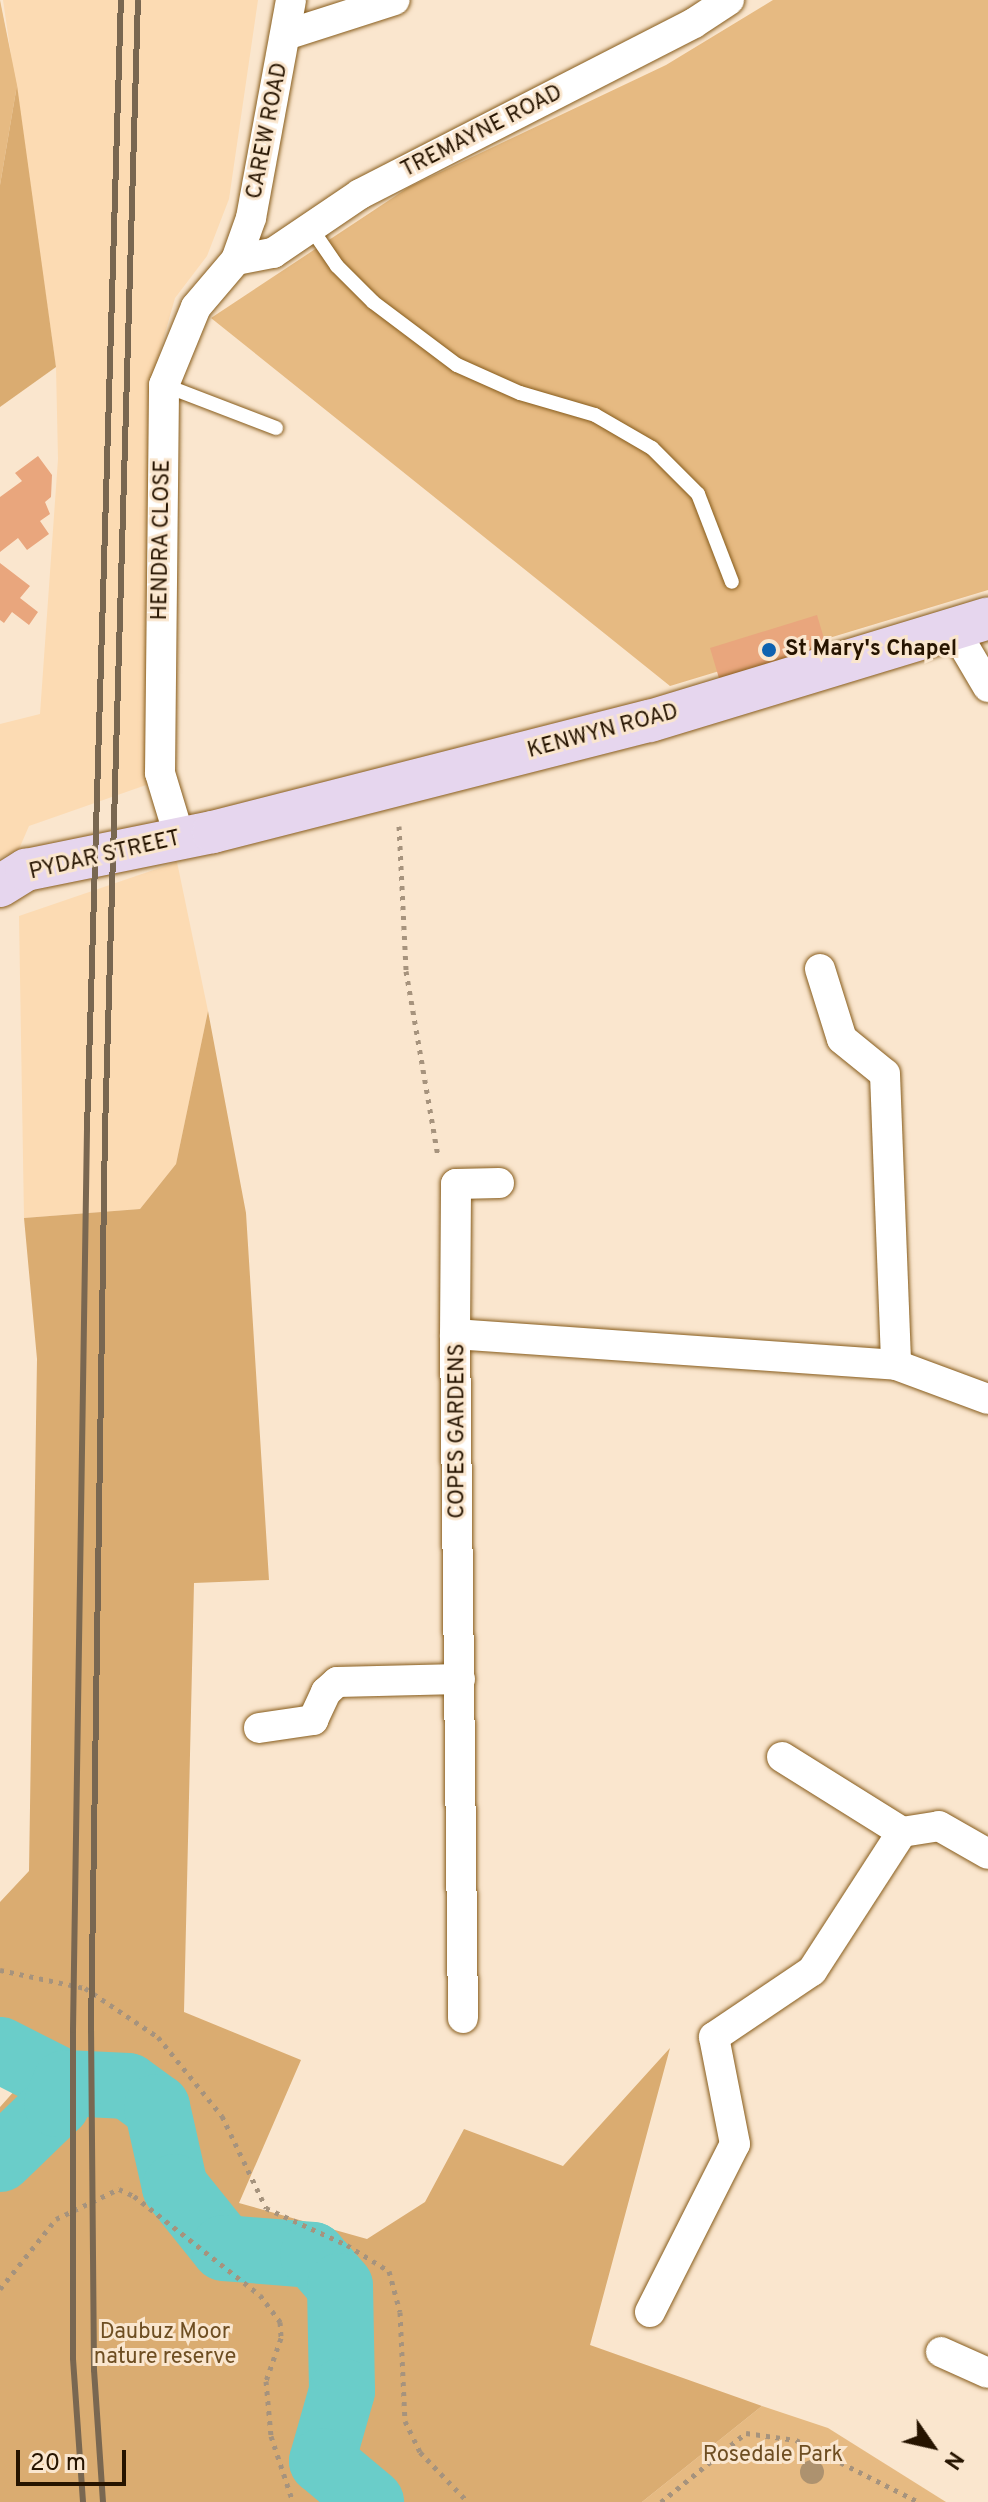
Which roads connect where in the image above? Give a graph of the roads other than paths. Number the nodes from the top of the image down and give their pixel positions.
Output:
1 (291, 0) edge
2 (395, 0) edge
3 (729, 0) edge
4 (286, 35) junction
5 (311, 228) junction
6 (236, 260) junction
7 (164, 385) junction
8 (276, 428) dead end
9 (732, 582) dead end
10 (972, 624) edge
11 (988, 687) edge
12 (196, 835) junction
13 (0, 886) edge
14 (820, 969) dead end
15 (499, 1183) dead end
16 (455, 1334) junction
17 (896, 1365) junction
18 (988, 1399) edge
19 (460, 1679) junction
20 (259, 1728) dead end
21 (782, 1757) dead end
22 (902, 1832) junction
23 (988, 1854) edge
24 (463, 2018) dead end
25 (650, 2312) dead end
26 (941, 2352) dead end
27 (988, 2373) edge

1 - 4 street, CAREW ROAD
2 - 4 street
3 - 5 street, TREMAYNE ROAD
4 - 6 street, CAREW ROAD
5 - 6 street, TREMAYNE ROAD
5 - 9 lane
6 - 7 street, HENDRA CLOSE
7 - 8 lane
7 - 12 street, HENDRA CLOSE
10 - 11 street
10 - 12 main road, KENWYN ROAD
12 - 13 main road, PYDAR STREET
14 - 17 street
15 - 16 street
16 - 17 street, COPES GARDENS
16 - 19 street, COPES GARDENS
17 - 18 street, COPES GARDENS
19 - 20 street
19 - 24 street, COPES GARDENS
21 - 22 street
22 - 23 street
22 - 25 street
26 - 27 street

